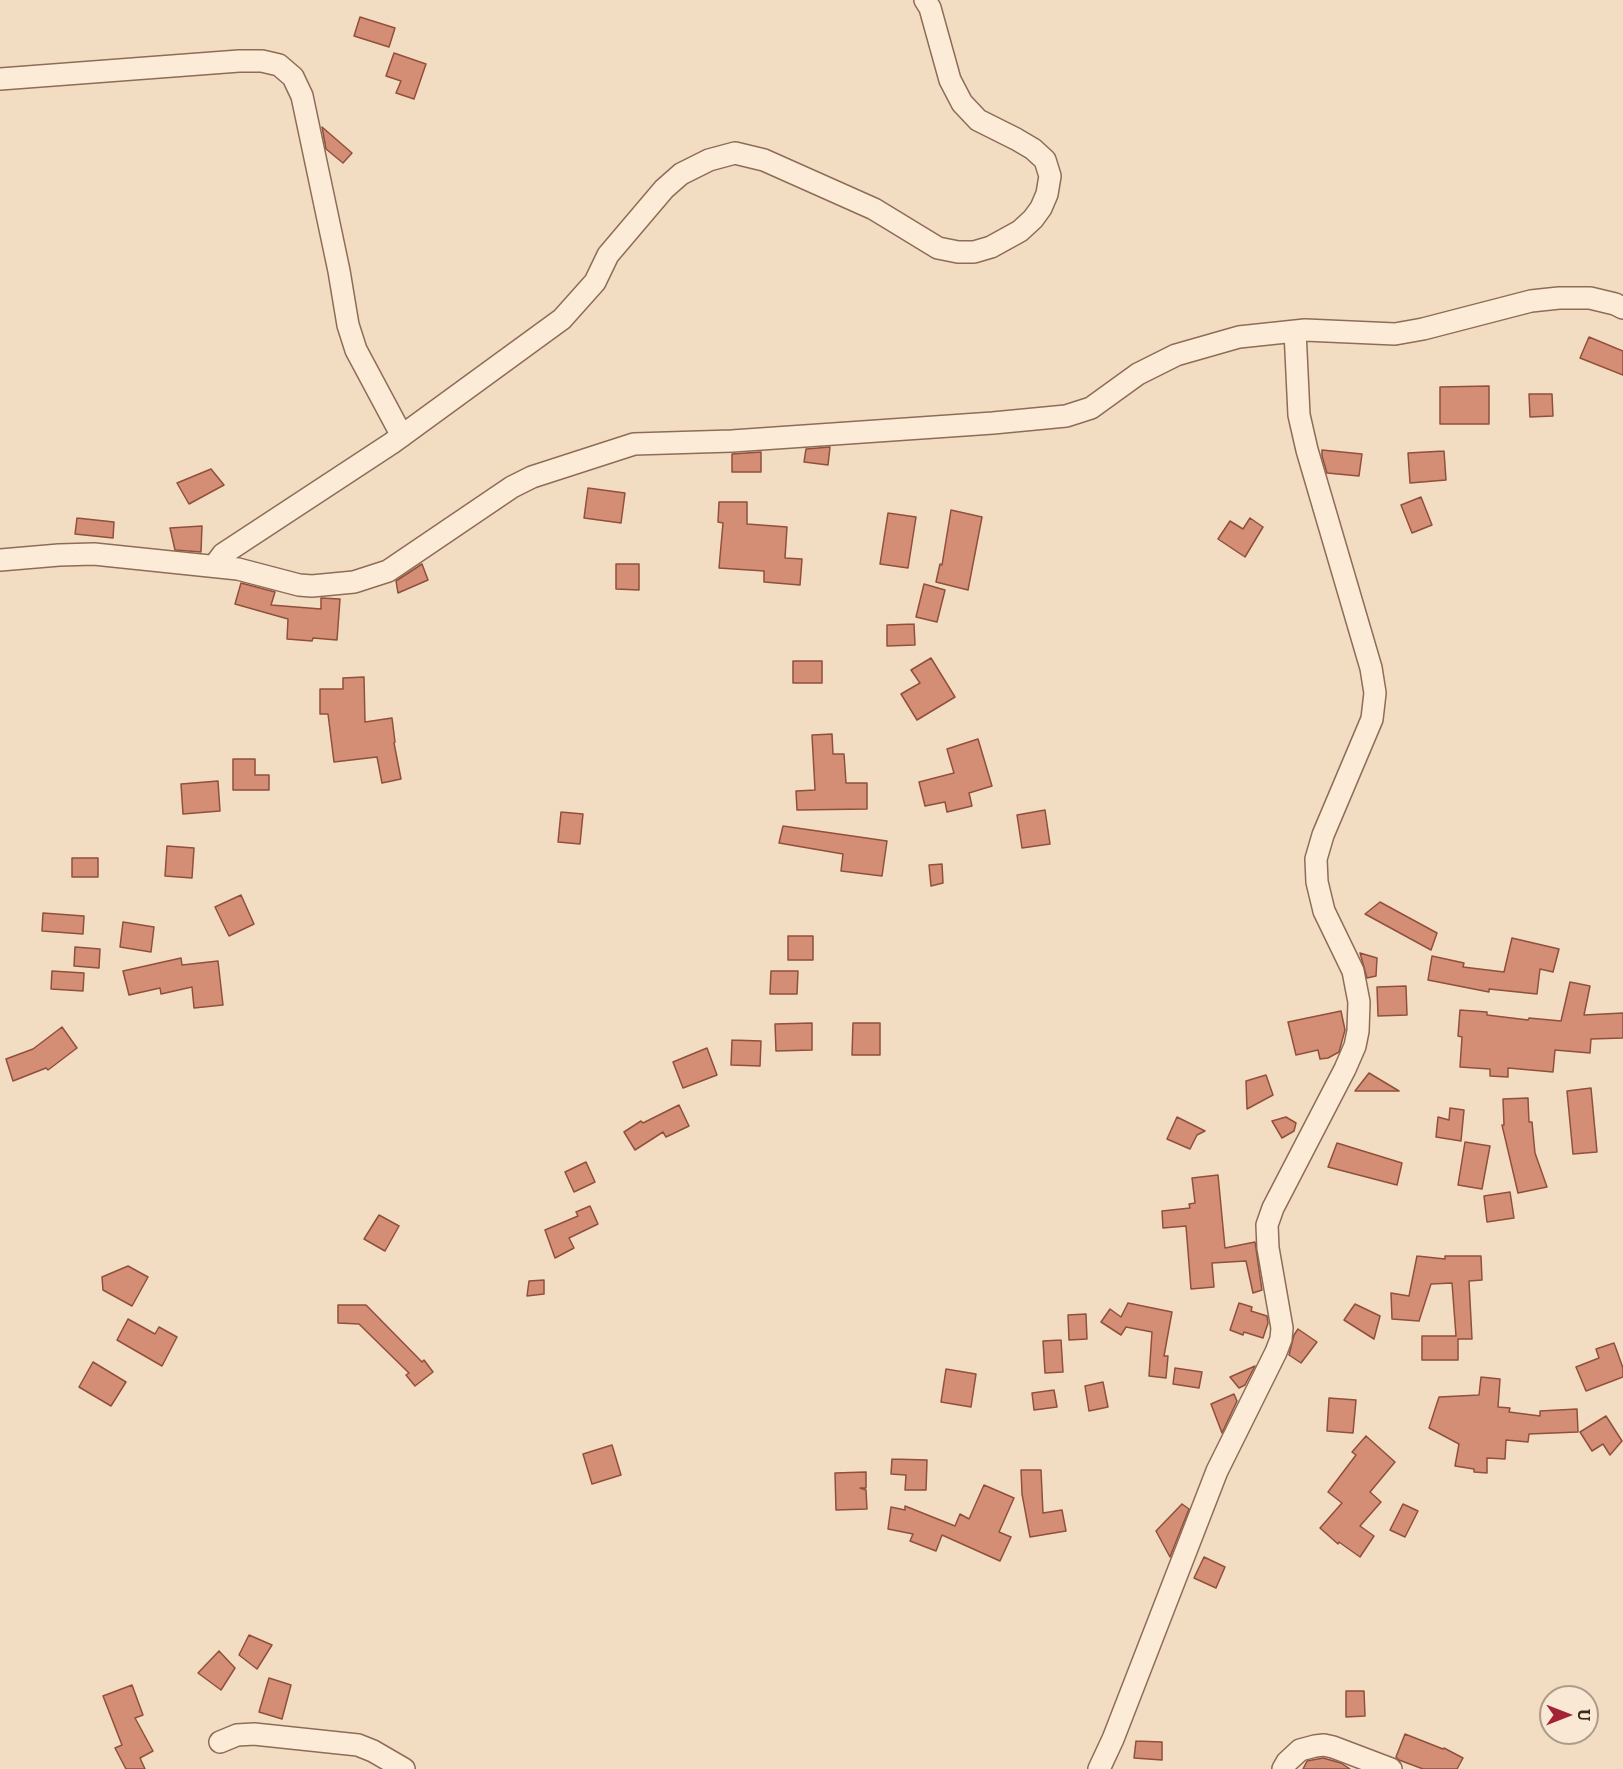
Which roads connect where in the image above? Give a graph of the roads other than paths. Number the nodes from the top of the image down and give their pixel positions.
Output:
1 (925, 0) edge
2 (0, 79) edge
3 (1623, 308) edge
4 (1295, 331) junction
5 (402, 436) junction
6 (0, 560) edge
7 (214, 566) junction
8 (220, 1742) dead end
9 (404, 1769) edge
10 (1100, 1769) edge
11 (1283, 1769) edge
12 (1391, 1769) edge

1 - 5 street
2 - 5 street
3 - 4 street
4 - 7 street
4 - 10 street
5 - 7 street
6 - 7 street
8 - 9 street
11 - 12 street

